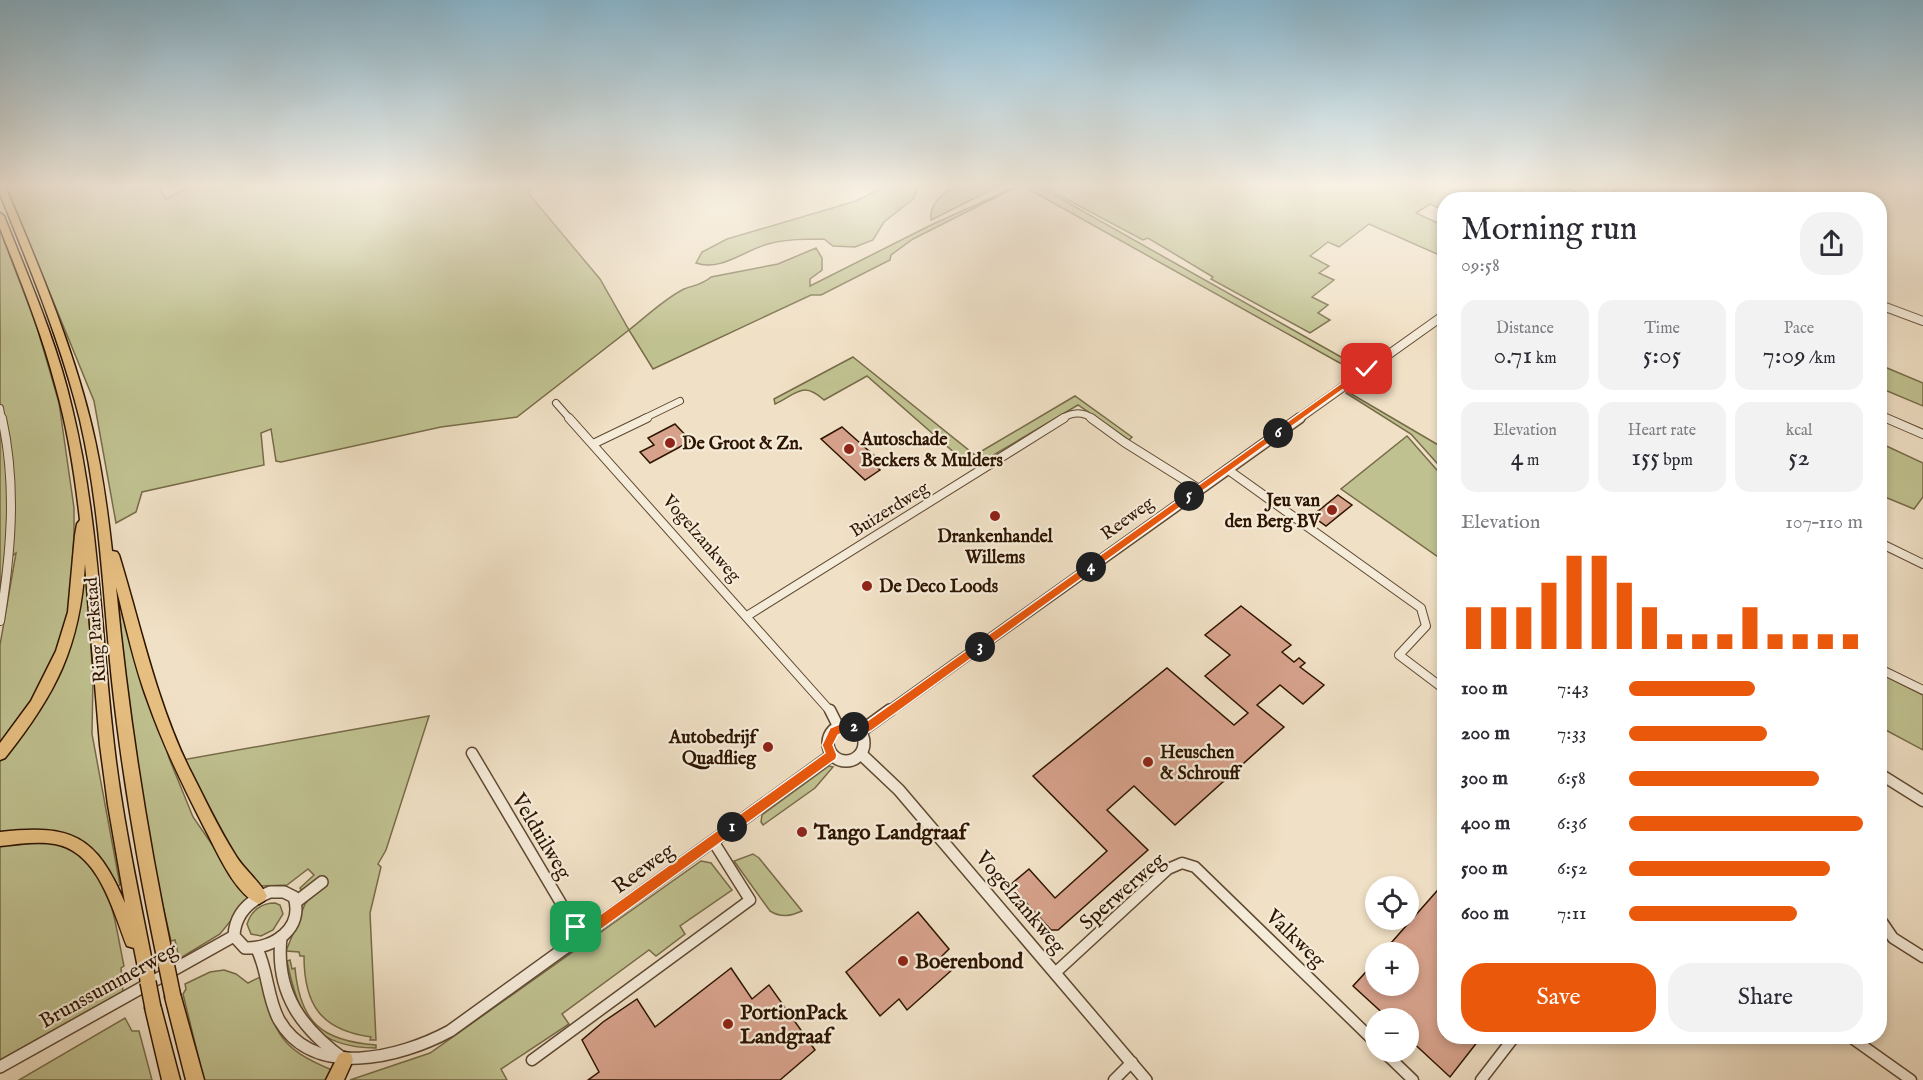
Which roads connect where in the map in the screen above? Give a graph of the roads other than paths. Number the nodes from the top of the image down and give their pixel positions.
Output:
1 (7, 236) edge
2 (21, 236) edge
3 (1887, 308) edge
4 (1437, 321) edge
5 (1923, 321) edge
6 (680, 401) dead end
7 (556, 403) dead end
8 (0, 408) edge
9 (1887, 418) edge
10 (1923, 434) edge
11 (595, 443) junction
12 (1227, 469) junction
13 (1199, 489) junction
14 (85, 508) junction
15 (104, 525) junction
16 (1887, 546) edge
17 (1923, 564) edge
18 (747, 616) junction
19 (0, 621) edge
20 (1887, 672) edge
21 (1437, 684) edge
22 (1923, 690) edge
23 (839, 728) junction
24 (861, 731) junction
25 (472, 753) dead end
26 (0, 754) edge
27 (861, 754) junction
28 (832, 755) junction
29 (1887, 778) edge
30 (1923, 801) edge
31 (0, 839) edge
32 (712, 841) junction
33 (1186, 864) joint
34 (322, 882) dead end
35 (259, 896) junction
36 (296, 903) junction
37 (1887, 934) edge
38 (234, 936) junction
39 (281, 937) junction
40 (581, 937) junction
41 (257, 949) junction
42 (1923, 957) edge
43 (145, 969) junction
44 (1055, 973) junction
45 (1365, 1032) edge
46 (1509, 1044) edge
47 (1860, 1044) edge
48 (345, 1060) junction
49 (532, 1060) dead end
50 (1132, 1062) junction
51 (1394, 1062) edge
52 (0, 1067) edge
53 (171, 1080) edge
54 (195, 1080) edge
55 (335, 1080) edge
56 (1114, 1080) edge
57 (1146, 1080) edge
58 (1413, 1080) edge
59 (1481, 1080) edge
60 (1911, 1080) edge

1 - 14 highway, Ring Parkstad
2 - 15 highway, Ring Parkstad
3 - 5 street
4 - 12 street, Reeweg
6 - 11 street
7 - 11 street, Vogelzankweg
8 - 19 street
9 - 10 street
11 - 18 street, Vogelzankweg
12 - 13 street, Reeweg
12 - 21 street
13 - 18 street, Buizerdweg
13 - 24 street, Reeweg
14 - 26 highway
14 - 43 highway, Ring Parkstad
15 - 35 highway
15 - 54 highway, Ring Parkstad, bridge
16 - 17 street
18 - 23 street, Vogelzankweg
20 - 22 street
23 - 24 street
23 - 28 street
24 - 27 street
25 - 40 street, Velduilweg
27 - 28 street
27 - 44 street, Vogelzankweg
28 - 32 street, Reeweg
29 - 30 street
31 - 43 highway
32 - 40 street, Reeweg
32 - 49 street
33 - 44 street, Sperwerweg
33 - 45 street, Valkweg
34 - 36 street
35 - 36 street
35 - 38 street
36 - 39 street
37 - 42 street
38 - 41 street
38 - 52 street, Brunssummerweg
39 - 41 street
39 - 48 street
40 - 48 street, Reeweg
41 - 48 street, Reeweg
43 - 53 highway, Ring Parkstad, bridge
44 - 50 street, Vogelzankweg
46 - 59 street
47 - 60 street
48 - 55 highway
50 - 56 street
50 - 57 street, Vogelzankweg
51 - 58 street

